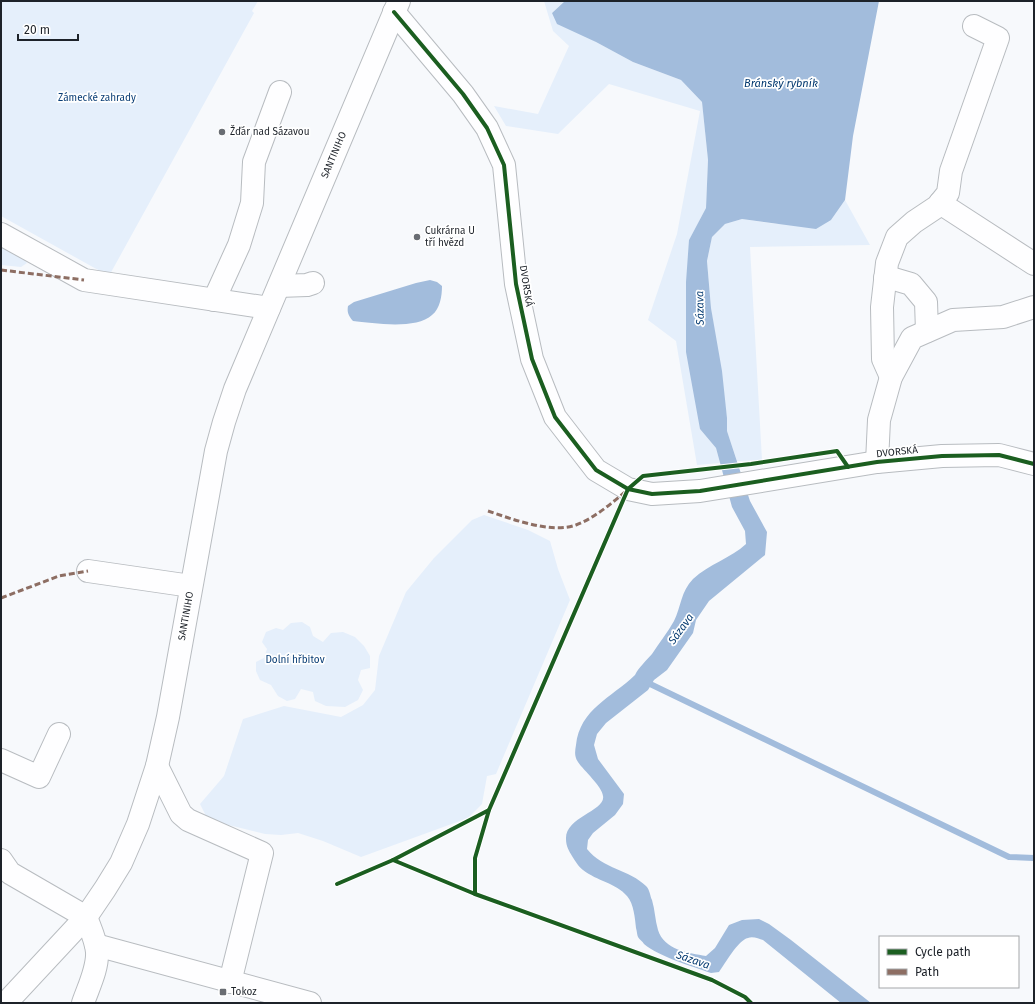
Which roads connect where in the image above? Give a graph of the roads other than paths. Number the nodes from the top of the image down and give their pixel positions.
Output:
1 (397, 7) edge
2 (974, 26) dead end
3 (280, 92) dead end
4 (940, 203) junction
5 (1, 234) edge
6 (1034, 264) edge
7 (885, 278) junction
8 (313, 283) dead end
9 (279, 286) junction
10 (214, 300) junction
11 (1034, 306) edge
12 (269, 308) junction
13 (927, 331) junction
14 (891, 377) junction
15 (878, 462) junction
16 (1034, 464) edge
17 (88, 571) dead end
18 (191, 586) junction
19 (59, 734) dead end
20 (1, 760) edge
21 (157, 766) junction
22 (1, 860) edge
23 (86, 917) junction
24 (96, 945) junction
25 (230, 982) junction
26 (278, 999) edge
27 (6, 1003) edge
28 (83, 1003) edge
29 (310, 1003) edge

1 - 9 street, SANTINIHO
1 - 15 street, DVORSKÁ
2 - 4 street
3 - 10 street
4 - 6 street
4 - 7 street
5 - 10 street
7 - 13 street
7 - 14 street
8 - 9 street
9 - 12 street, SANTINIHO
10 - 12 street
11 - 13 street
12 - 18 street, SANTINIHO
13 - 14 street
14 - 15 street
15 - 16 street, DVORSKÁ
17 - 18 street
18 - 21 street, SANTINIHO
19 - 20 street
21 - 23 street, SANTINIHO
21 - 25 street
22 - 23 street
23 - 24 street
23 - 27 street, SANTINIHO
24 - 25 street
24 - 28 street
25 - 26 street
26 - 29 street

